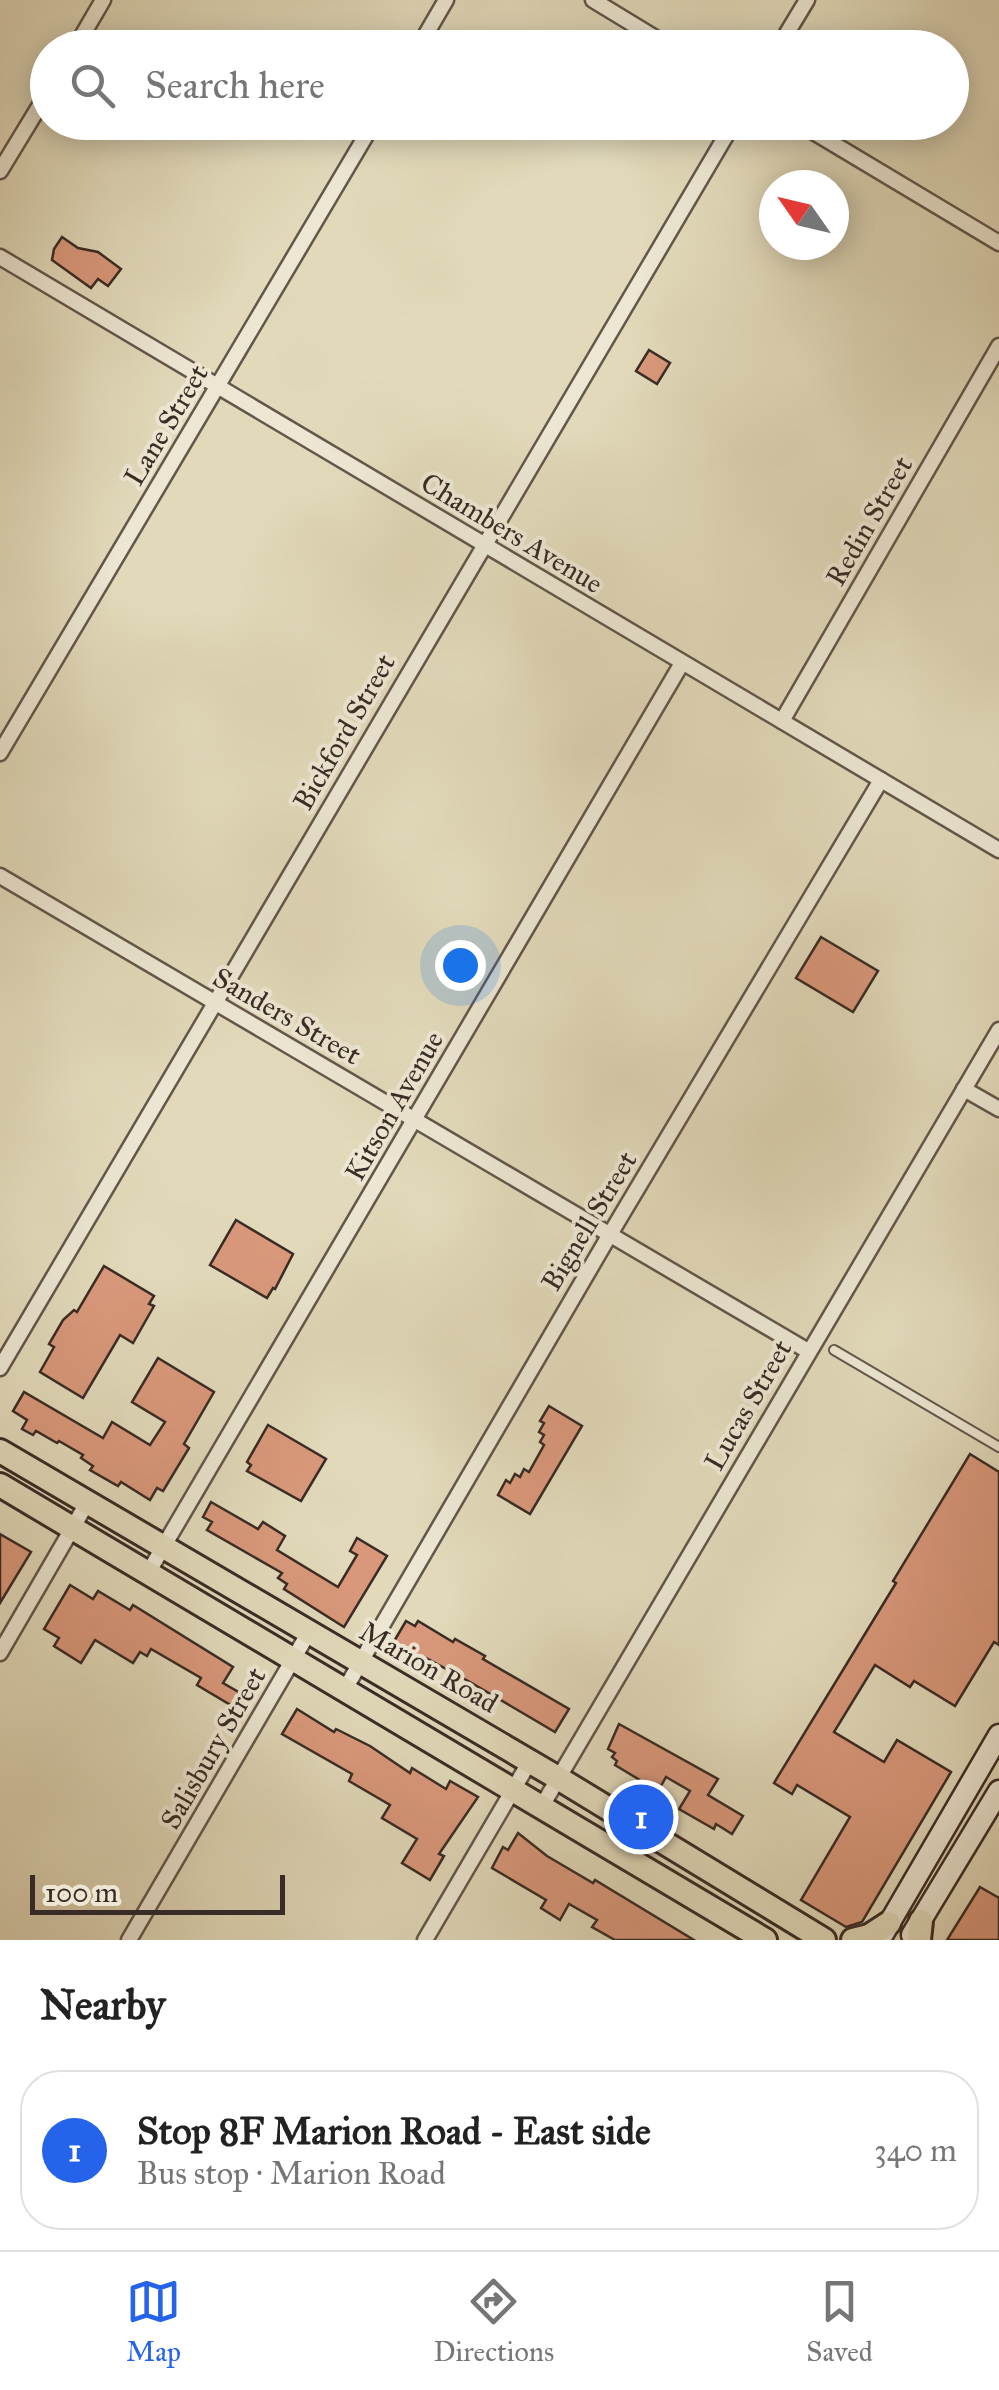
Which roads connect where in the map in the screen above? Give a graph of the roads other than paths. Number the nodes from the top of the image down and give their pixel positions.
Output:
1 (103, 0) edge
2 (446, 0) edge
3 (593, 0) edge
4 (806, 0) edge
5 (85, 30) edge
6 (428, 30) edge
7 (642, 30) edge
8 (788, 30) edge
9 (30, 122) edge
10 (363, 140) edge
11 (723, 140) edge
12 (828, 140) edge
13 (0, 171) edge
14 (999, 243) edge
15 (0, 257) edge
16 (999, 346) edge
17 (217, 387) junction
18 (482, 546) junction
19 (682, 663) junction
20 (782, 721) junction
21 (0, 753) edge
22 (881, 780) junction
23 (999, 850) edge
24 (0, 876) edge
25 (214, 1002) junction
26 (999, 1030) edge
27 (964, 1088) junction
28 (999, 1108) edge
29 (415, 1120) junction
30 (609, 1236) junction
31 (834, 1350) dead end
32 (808, 1351) junction
33 (0, 1368) edge
34 (999, 1447) edge
35 (0, 1451) edge
36 (0, 1486) edge
37 (88, 1502) junction
38 (73, 1528) junction
39 (163, 1546) junction
40 (148, 1573) junction
41 (309, 1632) junction
42 (0, 1652) edge
43 (293, 1660) junction
44 (361, 1662) junction
45 (344, 1690) junction
46 (999, 1735) edge
47 (530, 1761) junction
48 (558, 1778) junction
49 (513, 1790) junction
50 (999, 1791) edge
51 (542, 1806) junction
52 (884, 1932) edge
53 (916, 1934) edge
54 (128, 1940) edge
55 (425, 1940) edge
56 (766, 1940) edge
57 (824, 1940) edge
58 (852, 1940) edge

1 - 5 street
2 - 6 street
3 - 7 street
4 - 8 street
9 - 13 street
10 - 17 street, Lane Street
11 - 18 street, Bickford Street
12 - 14 street
15 - 17 street, Chambers Avenue
16 - 20 street, Redin Street
17 - 18 street, Chambers Avenue
17 - 21 street, Lane Street
18 - 19 street, Chambers Avenue
18 - 25 street, Bickford Street
19 - 20 street, Chambers Avenue
19 - 29 street, Kitson Avenue
20 - 22 street, Chambers Avenue
22 - 23 street, Chambers Avenue
22 - 30 street, Bignell Street
24 - 25 street, Sanders Street
25 - 29 street, Sanders Street
25 - 33 street, Bickford Street
26 - 27 street, Lucas Street
27 - 28 street
27 - 32 street, Lucas Street
29 - 30 street, Sanders Street
29 - 39 street, Kitson Avenue
30 - 32 street, Sanders Street
30 - 44 street, Bignell Street
31 - 34 lane
32 - 48 street, Lucas Street
35 - 37 main road, Marion Road
36 - 38 main road
37 - 38 street
37 - 39 main road, Marion Road
38 - 40 main road
38 - 42 street
39 - 40 street, Kitson Avenue
39 - 41 main road, Marion Road
40 - 43 main road
41 - 43 street, Salisbury Street
41 - 44 main road, Marion Road
43 - 45 main road
43 - 54 street, Salisbury Street
44 - 45 street, Bignell Street
44 - 47 main road, Marion Road
45 - 49 main road
46 - 52 main road
47 - 48 main road, Marion Road
47 - 49 street
48 - 51 street, Lucas Street
48 - 57 main road, Marion Road
49 - 51 main road
49 - 55 street
50 - 53 main road
51 - 56 main road
52 - 58 main road

